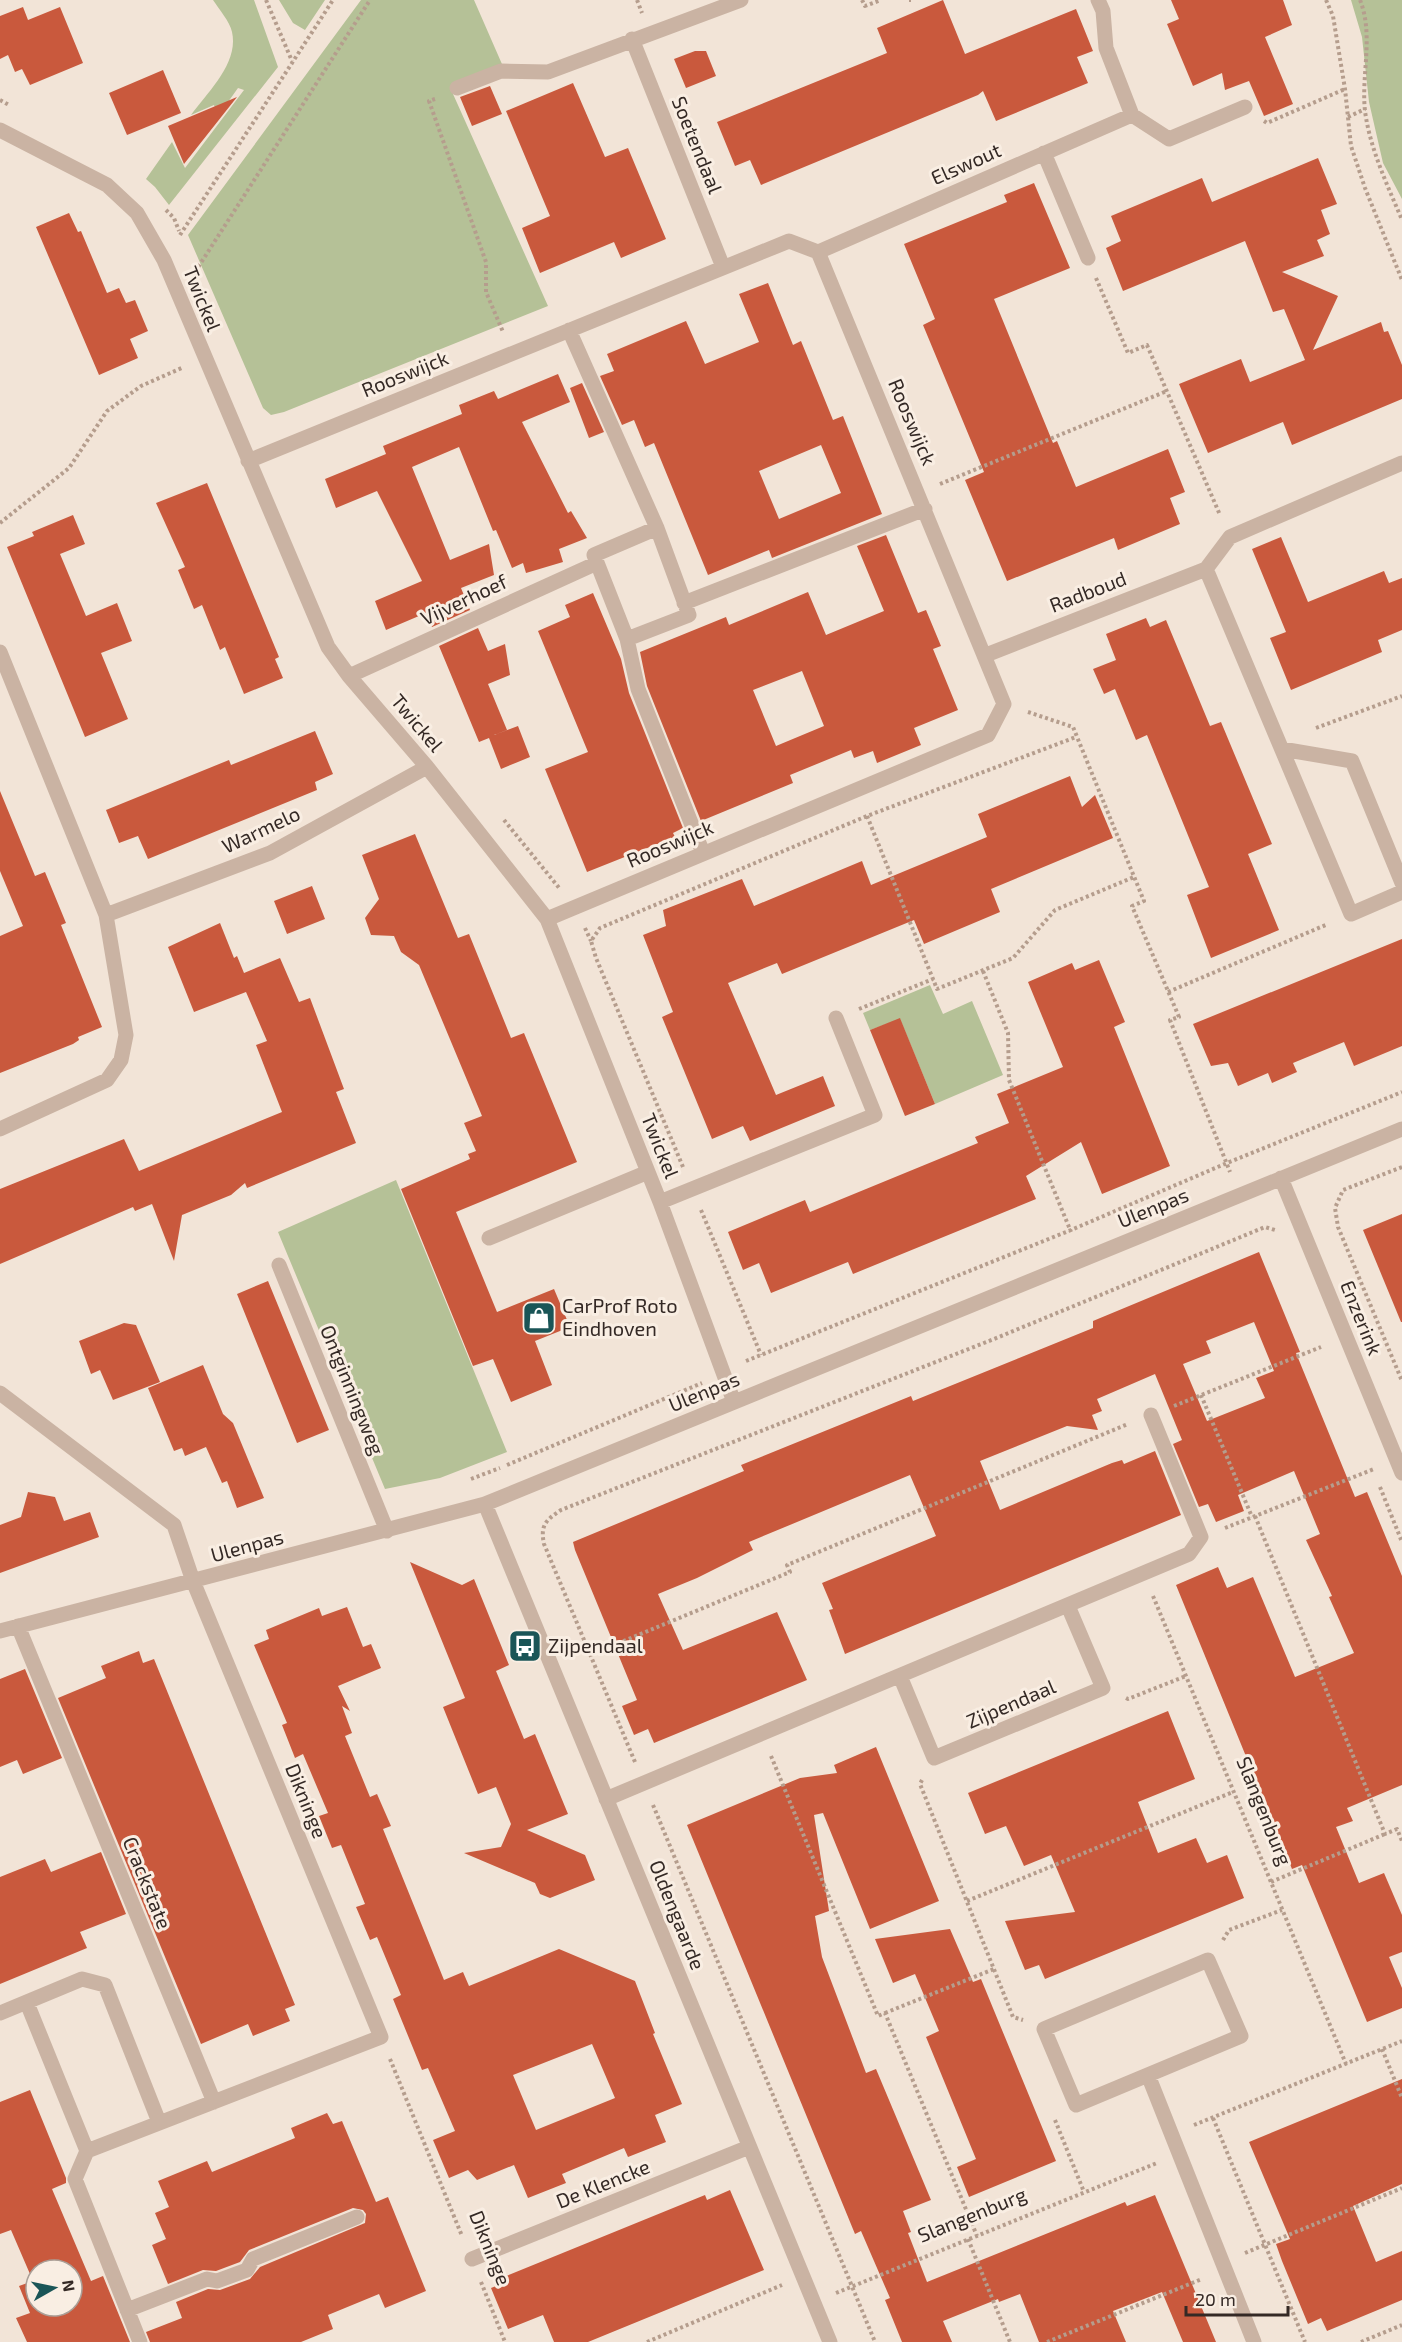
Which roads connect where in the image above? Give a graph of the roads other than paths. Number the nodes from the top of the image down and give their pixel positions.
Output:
1 (741, 0) edge
2 (1098, 0) edge
3 (632, 39) junction
4 (457, 88) road end
5 (1245, 107) road end
6 (1132, 115) junction
7 (0, 130) edge
8 (1044, 153) junction
9 (818, 252) junction
10 (1088, 258) road end
11 (723, 267) junction
12 (569, 330) junction
13 (248, 461) junction
14 (1402, 463) edge
15 (925, 509) junction
16 (657, 528) junction
17 (597, 563) junction
18 (1206, 569) junction
19 (684, 603) junction
20 (627, 639) junction
21 (0, 652) edge
22 (986, 655) junction
23 (349, 676) junction
24 (1280, 745) junction
25 (427, 767) junction
26 (704, 853) junction
27 (1402, 883) edge
28 (1402, 892) edge
29 (106, 915) junction
30 (547, 919) junction
31 (836, 1018) road end
32 (0, 1129) edge
33 (1402, 1129) edge
34 (648, 1172) junction
35 (1281, 1178) junction
36 (660, 1202) junction
37 (489, 1238) dead end
38 (279, 1265) dead end
39 (0, 1393) edge
40 (734, 1402) junction
41 (1151, 1415) road end
42 (1400, 1467) edge
43 (485, 1504) junction
44 (387, 1531) junction
45 (193, 1581) junction
46 (1068, 1606) junction
47 (18, 1626) junction
48 (0, 1630) edge
49 (900, 1676) junction
50 (606, 1799) junction
51 (27, 2003) junction
52 (0, 2013) edge
53 (1148, 2075) junction
54 (214, 2102) junction
55 (159, 2122) junction
56 (749, 2147) junction
57 (87, 2151) junction
58 (357, 2217) dead end
59 (472, 2259) road end
60 (127, 2310) junction
61 (140, 2342) edge
62 (830, 2342) edge
63 (1254, 2342) edge

1 - 3 street
2 - 6 street
3 - 4 street
3 - 11 street, Soetendaal
5 - 6 street
6 - 8 street, Elswout
7 - 13 street, Twickel
8 - 9 street, Elswout
8 - 10 street
9 - 11 street, Rooswijck
9 - 15 street, Rooswijck
11 - 12 street, Rooswijck
12 - 13 street, Rooswijck
12 - 16 street
13 - 23 street, Twickel
14 - 18 street
15 - 19 street
15 - 22 street, Rooswijck
16 - 17 street, Vijverhoef
16 - 19 street
17 - 20 street
17 - 23 street, Vijverhoef
18 - 22 street, Radboud
18 - 24 street
19 - 20 street
20 - 26 street
21 - 29 street
22 - 26 street, Rooswijck
23 - 25 street, Twickel
24 - 27 street
24 - 28 street
25 - 29 street, Warmelo
25 - 30 street, Twickel
26 - 30 street, Rooswijck
29 - 32 street
30 - 34 street, Twickel
31 - 36 street
33 - 35 street, Ulenpas
34 - 36 street, Twickel
34 - 37 street
35 - 40 street, Ulenpas
35 - 42 street, Enzerink
36 - 40 street, Twickel
38 - 44 street, Ontginningweg
39 - 45 street
40 - 43 street, Ulenpas
41 - 46 street
43 - 44 street, Ulenpas
43 - 50 street, Oldengaarde
44 - 45 street, Ulenpas
45 - 47 street, Ulenpas
45 - 54 street, Dikninge
46 - 49 street
46 - 49 street, Zijpendaal
47 - 48 street, Ulenpas
47 - 54 street, Crackstate
49 - 50 street
50 - 56 street, Oldengaarde
51 - 52 street
51 - 55 street
51 - 57 street
53 - 53 street
53 - 63 street
54 - 55 street
55 - 57 street
56 - 59 street, De Klencke
56 - 62 street, Oldengaarde
57 - 60 street
58 - 60 street
60 - 61 street

